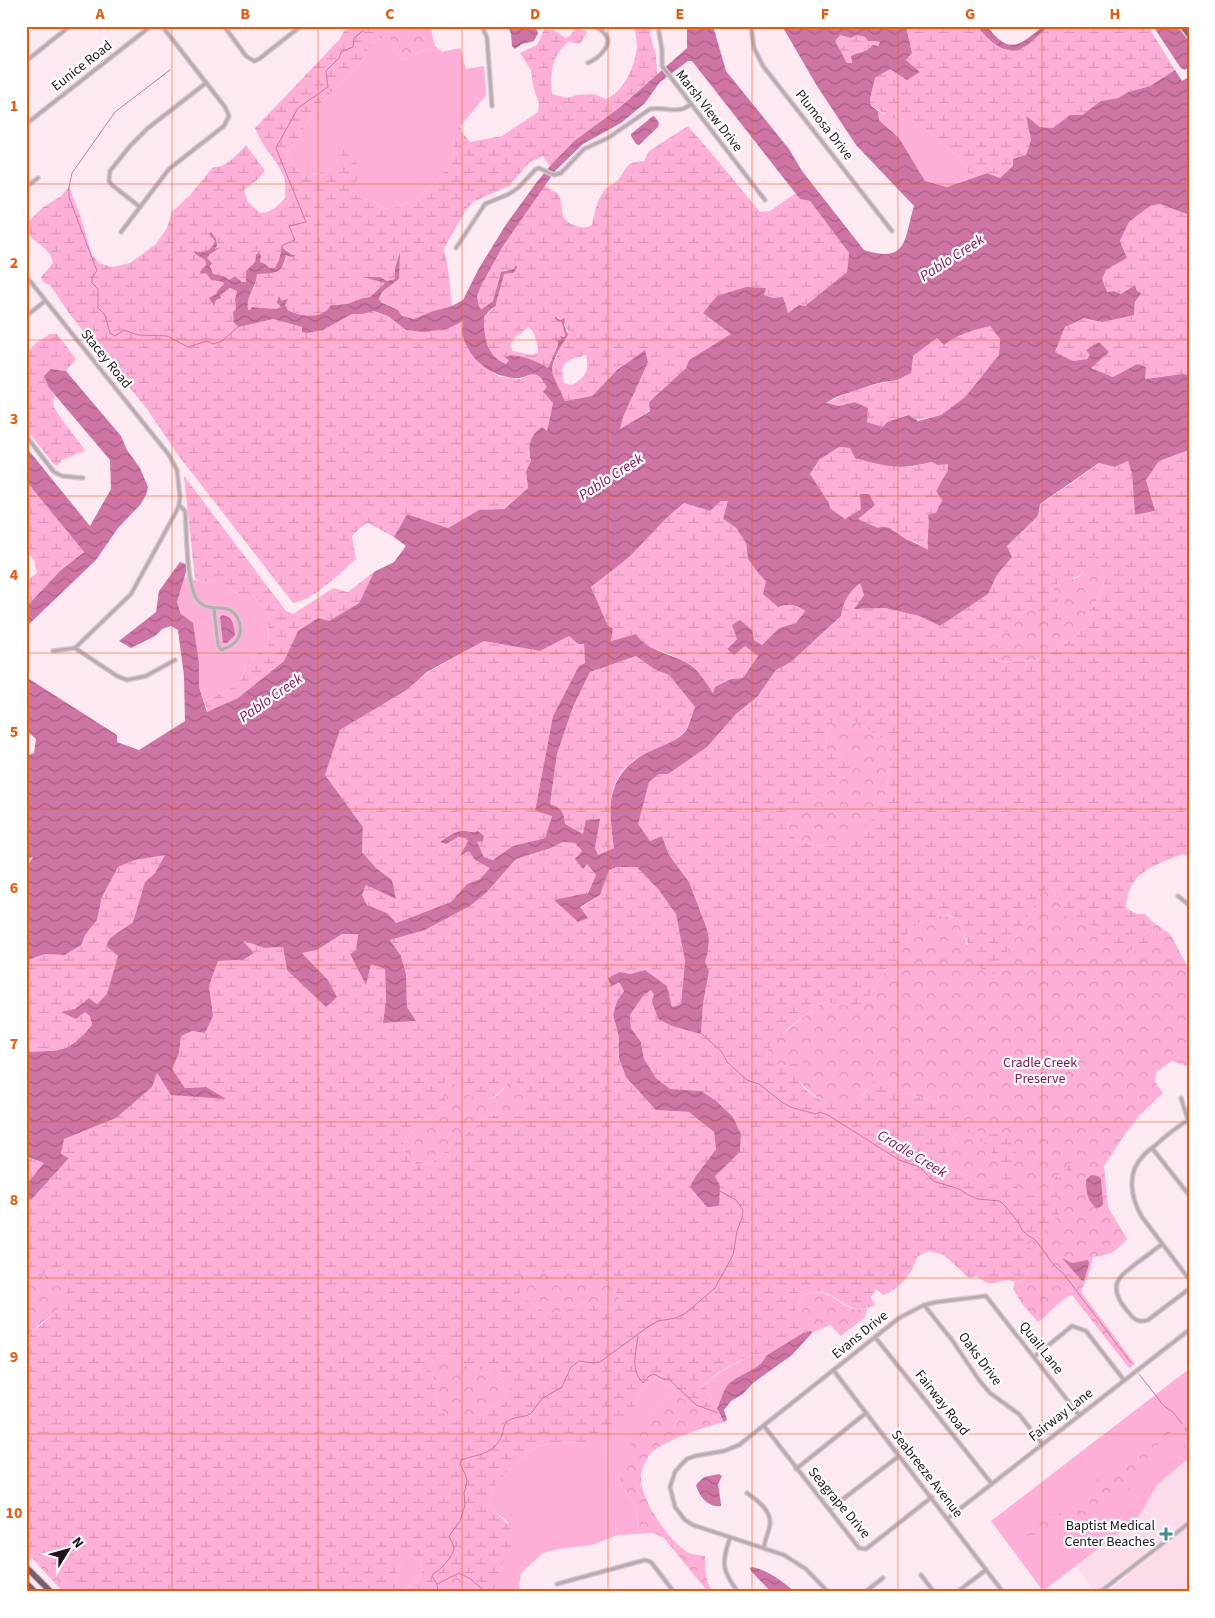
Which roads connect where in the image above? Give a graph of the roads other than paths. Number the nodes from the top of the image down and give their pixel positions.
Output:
1 (70, 26) edge
2 (151, 26) edge
3 (162, 26) edge
4 (301, 26) edge
5 (482, 26) edge
6 (594, 26) edge
7 (658, 26) edge
8 (751, 26) edge
9 (1182, 26) edge
10 (225, 27) edge
11 (1189, 35) edge
12 (26, 60) edge
13 (588, 63) dead end
14 (206, 83) junction
15 (690, 105) junction
16 (492, 106) dead end
17 (26, 115) edge
18 (30, 121) junction
19 (26, 124) edge
20 (38, 178) dead end
21 (26, 187) edge
22 (765, 200) dead end
23 (140, 206) junction
24 (892, 231) dead end
25 (121, 232) dead end
26 (456, 248) dead end
27 (26, 276) edge
28 (45, 301) junction
29 (26, 316) edge
30 (26, 436) edge
31 (84, 478) dead end
32 (179, 505) junction
33 (214, 608) junction
34 (75, 648) junction
35 (53, 651) dead end
36 (175, 660) dead end
37 (1178, 896) dead end
38 (1189, 905) edge
39 (1181, 1098) dead end
40 (1189, 1120) edge
41 (1152, 1148) junction
42 (1189, 1194) edge
43 (1162, 1244) junction
44 (1189, 1279) edge
45 (1189, 1289) edge
46 (986, 1296) joint
47 (924, 1305) junction
48 (1189, 1330) edge
49 (875, 1337) junction
50 (1034, 1357) junction
51 (834, 1371) junction
52 (1124, 1380) junction
53 (866, 1413) junction
54 (1079, 1415) junction
55 (764, 1426) junction
56 (1042, 1444) junction
57 (899, 1456) junction
58 (796, 1469) junction
59 (992, 1484) junction
60 (747, 1493) dead end
61 (932, 1497) junction
62 (830, 1509) junction
63 (948, 1518) junction
64 (1189, 1522) edge
65 (730, 1538) junction
66 (764, 1547) junction
67 (27, 1568) edge
68 (986, 1570) junction
69 (921, 1575) dead end
70 (883, 1578) dead end
71 (26, 1583) edge
72 (557, 1584) dead end
73 (673, 1591) edge
74 (36, 1592) edge
75 (51, 1592) edge
76 (738, 1592) edge
77 (828, 1592) edge
78 (865, 1592) edge
79 (934, 1592) edge
80 (957, 1592) edge
81 (1003, 1592) edge
82 (1100, 1592) edge

1 - 12 street
2 - 18 street, Eunice Road
3 - 14 street
4 - 10 street
5 - 16 street
6 - 13 street
7 - 15 street, Marsh View Drive
8 - 24 street, Plumosa Drive
9 - 11 highway
14 - 23 street
14 - 23 street
15 - 22 street, Marsh View Drive
15 - 26 street
17 - 18 street
18 - 19 street, Eunice Road
20 - 21 street
23 - 25 street
27 - 28 street, Stacey Road
28 - 29 street
28 - 32 street, Stacey Road
30 - 31 street
32 - 33 street
32 - 34 street
33 - 33 street
34 - 35 street
34 - 36 street
37 - 38 street
39 - 40 street
40 - 41 street
41 - 42 street
41 - 43 street
43 - 44 street
43 - 45 street
46 - 47 street, Evans Drive
46 - 50 street, Quail Lane
47 - 49 street, Evans Drive
47 - 56 street, Oaks Drive
48 - 52 street, Fairway Lane
49 - 51 street, Evans Drive
49 - 59 street, Fairway Road
50 - 52 street
50 - 54 street, Quail Lane
51 - 53 street, Seabreeze Avenue
51 - 55 street, Evans Drive
52 - 54 street, Fairway Lane
53 - 57 street, Seabreeze Avenue
53 - 58 street
54 - 56 street, Fairway Lane
55 - 58 street, Seagrape Drive
55 - 65 street, Evans Drive
56 - 59 street, Fairway Lane
57 - 61 street, Seabreeze Avenue
57 - 62 street
58 - 62 street, Seagrape Drive
59 - 63 street, Fairway Lane
60 - 66 street
61 - 62 street, Seagrape Drive
61 - 63 street, Seabreeze Avenue
63 - 68 street, Seabreeze Avenue
64 - 82 street
65 - 66 street, Evans Drive
65 - 76 street
66 - 77 street, Evans Drive
67 - 75 highway
68 - 80 street
68 - 81 street, Seabreeze Avenue
69 - 79 street
70 - 78 street
71 - 74 highway
72 - 73 street

